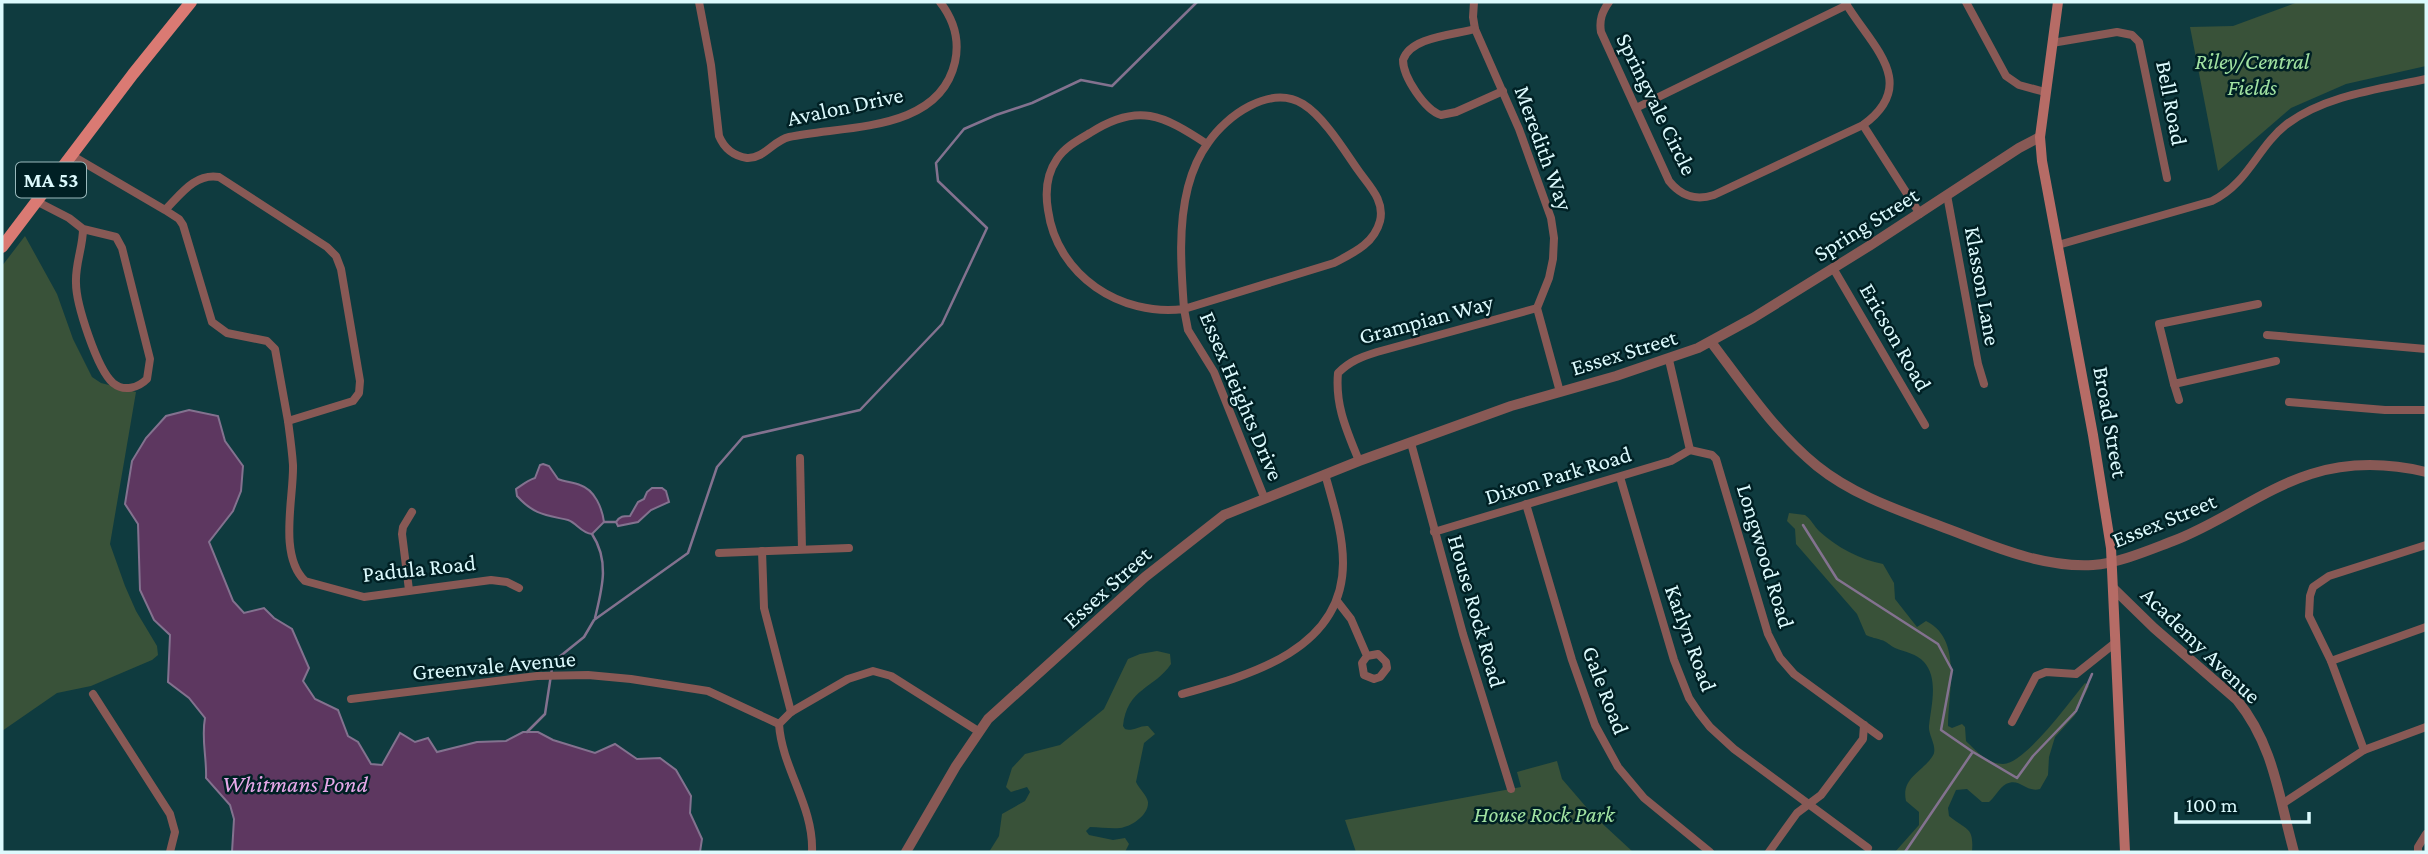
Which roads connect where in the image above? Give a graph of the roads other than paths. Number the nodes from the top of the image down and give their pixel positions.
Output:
1 (191, 2) edge
2 (699, 2) edge
3 (940, 2) edge
4 (1474, 2) edge
5 (1609, 2) edge
6 (1966, 2) edge
7 (2058, 2) edge
8 (1846, 3) edge
9 (1475, 29) junction
10 (2052, 43) junction
11 (2426, 79) edge
12 (1503, 90) junction
13 (2045, 92) junction
14 (1636, 108) junction
15 (1863, 125) junction
16 (2040, 137) junction
17 (1207, 144) junction
18 (71, 155) junction
19 (2167, 178) dead end
20 (1947, 195) junction
21 (36, 201) junction
22 (165, 210) junction
23 (1920, 214) junction
24 (83, 229) junction
25 (2058, 245) junction
26 (2, 247) edge
27 (1833, 268) junction
28 (2258, 304) dead end
29 (1537, 308) junction
30 (1184, 309) junction
31 (2267, 335) dead end
32 (1710, 342) junction
33 (2426, 349) edge
34 (1669, 360) junction
35 (2276, 361) dead end
36 (1984, 384) dead end
37 (2174, 384) junction
38 (1559, 392) junction
39 (2179, 400) dead end
40 (2289, 402) dead end
41 (2426, 410) edge
42 (288, 421) junction
43 (1925, 425) dead end
44 (1411, 443) junction
45 (1690, 450) junction
46 (800, 458) dead end
47 (1359, 461) junction
48 (2426, 472) edge
49 (1325, 474) junction
50 (1619, 477) junction
51 (1264, 498) junction
52 (1526, 504) junction
53 (412, 512) dead end
54 (1434, 532) junction
55 (2426, 545) edge
56 (849, 548) dead end
57 (802, 549) junction
58 (762, 551) junction
59 (719, 553) dead end
60 (2112, 562) junction
61 (519, 588) dead end
62 (2114, 589) junction
63 (410, 590) junction
64 (1337, 601) junction
65 (2426, 627) edge
66 (2115, 643) junction
67 (1367, 656) dead end
68 (2331, 661) junction
69 (93, 694) dead end
70 (1182, 694) dead end
71 (351, 699) dead end
72 (791, 712) junction
73 (2012, 722) dead end
74 (779, 724) junction
75 (1864, 725) junction
76 (2426, 727) edge
77 (978, 731) junction
78 (1879, 736) dead end
79 (2364, 750) junction
80 (1511, 789) dead end
81 (2282, 804) junction
82 (1809, 805) junction
83 (2426, 834) edge
84 (1868, 848) dead end
85 (170, 852) edge
86 (813, 852) edge
87 (906, 852) edge
88 (1710, 852) edge
89 (1769, 852) edge
90 (2125, 852) edge
91 (2294, 852) edge
92 (2418, 852) edge

1 - 18 main road, MA 53
2 - 3 street, Avalon Drive
4 - 9 street, Meredith Way
5 - 14 street, Springvale Circle
6 - 13 street
7 - 10 main road, Broad Street
8 - 14 street
8 - 15 street, Springvale Circle
9 - 12 street, Meredith Way
9 - 12 street
10 - 13 main road, Broad Street
10 - 19 street, Bell Road
11 - 25 street
12 - 29 street, Meredith Way
13 - 16 main road, Broad Street
14 - 15 street, Springvale Circle
15 - 23 street
16 - 20 street, Spring Street
16 - 25 main road, Broad Street
17 - 30 street, Essex Heights Drive
17 - 30 street
17 - 30 street, Essex Heights Drive
18 - 21 main road, MA 53
18 - 22 street
20 - 23 street, Spring Street
20 - 36 street, Klasson Lane
21 - 24 street
21 - 26 main road, MA 53
22 - 42 street
22 - 42 street
23 - 27 street, Spring Street
24 - 24 street
25 - 60 main road, Broad Street
27 - 32 street, Spring Street
27 - 43 street, Ericson Road
28 - 37 street
29 - 38 street
29 - 47 street, Grampian Way
30 - 51 street, Essex Heights Drive
31 - 33 street
32 - 34 street, Essex Street
32 - 60 street, Essex Street
34 - 38 street, Essex Street
34 - 45 street
35 - 37 street
37 - 39 street
38 - 44 street, Essex Street
40 - 41 street
42 - 63 street, Padula Road
44 - 47 street, Essex Street
44 - 54 street, House Rock Road
45 - 50 street, Dixon Park Road
45 - 75 street, Longwood Road
46 - 57 street
47 - 49 street, Essex Street
48 - 60 street, Essex Street
49 - 51 street, Essex Street
49 - 64 street
50 - 52 street, Dixon Park Road
50 - 82 street, Karlyn Road
51 - 77 street, Essex Street
52 - 54 street, Dixon Park Road
52 - 88 street, Gale Road
53 - 63 street
54 - 80 street, House Rock Road
55 - 68 street
56 - 57 street
57 - 58 street
58 - 59 street
58 - 72 street
60 - 62 main road, Broad Street
61 - 63 street, Padula Road
62 - 66 main road, Broad Street
62 - 81 street, Academy Avenue
64 - 67 street
64 - 70 street
65 - 68 street
66 - 73 street
66 - 90 main road, Broad Street
68 - 79 street
69 - 85 street
71 - 74 street, Greenvale Avenue
72 - 74 street
72 - 77 street
74 - 86 street
75 - 78 street, Longwood Road
75 - 82 street
76 - 79 street
77 - 87 street, Essex Street
79 - 81 street
81 - 91 street, Academy Avenue
82 - 84 street, Karlyn Road
82 - 89 street
83 - 92 street

